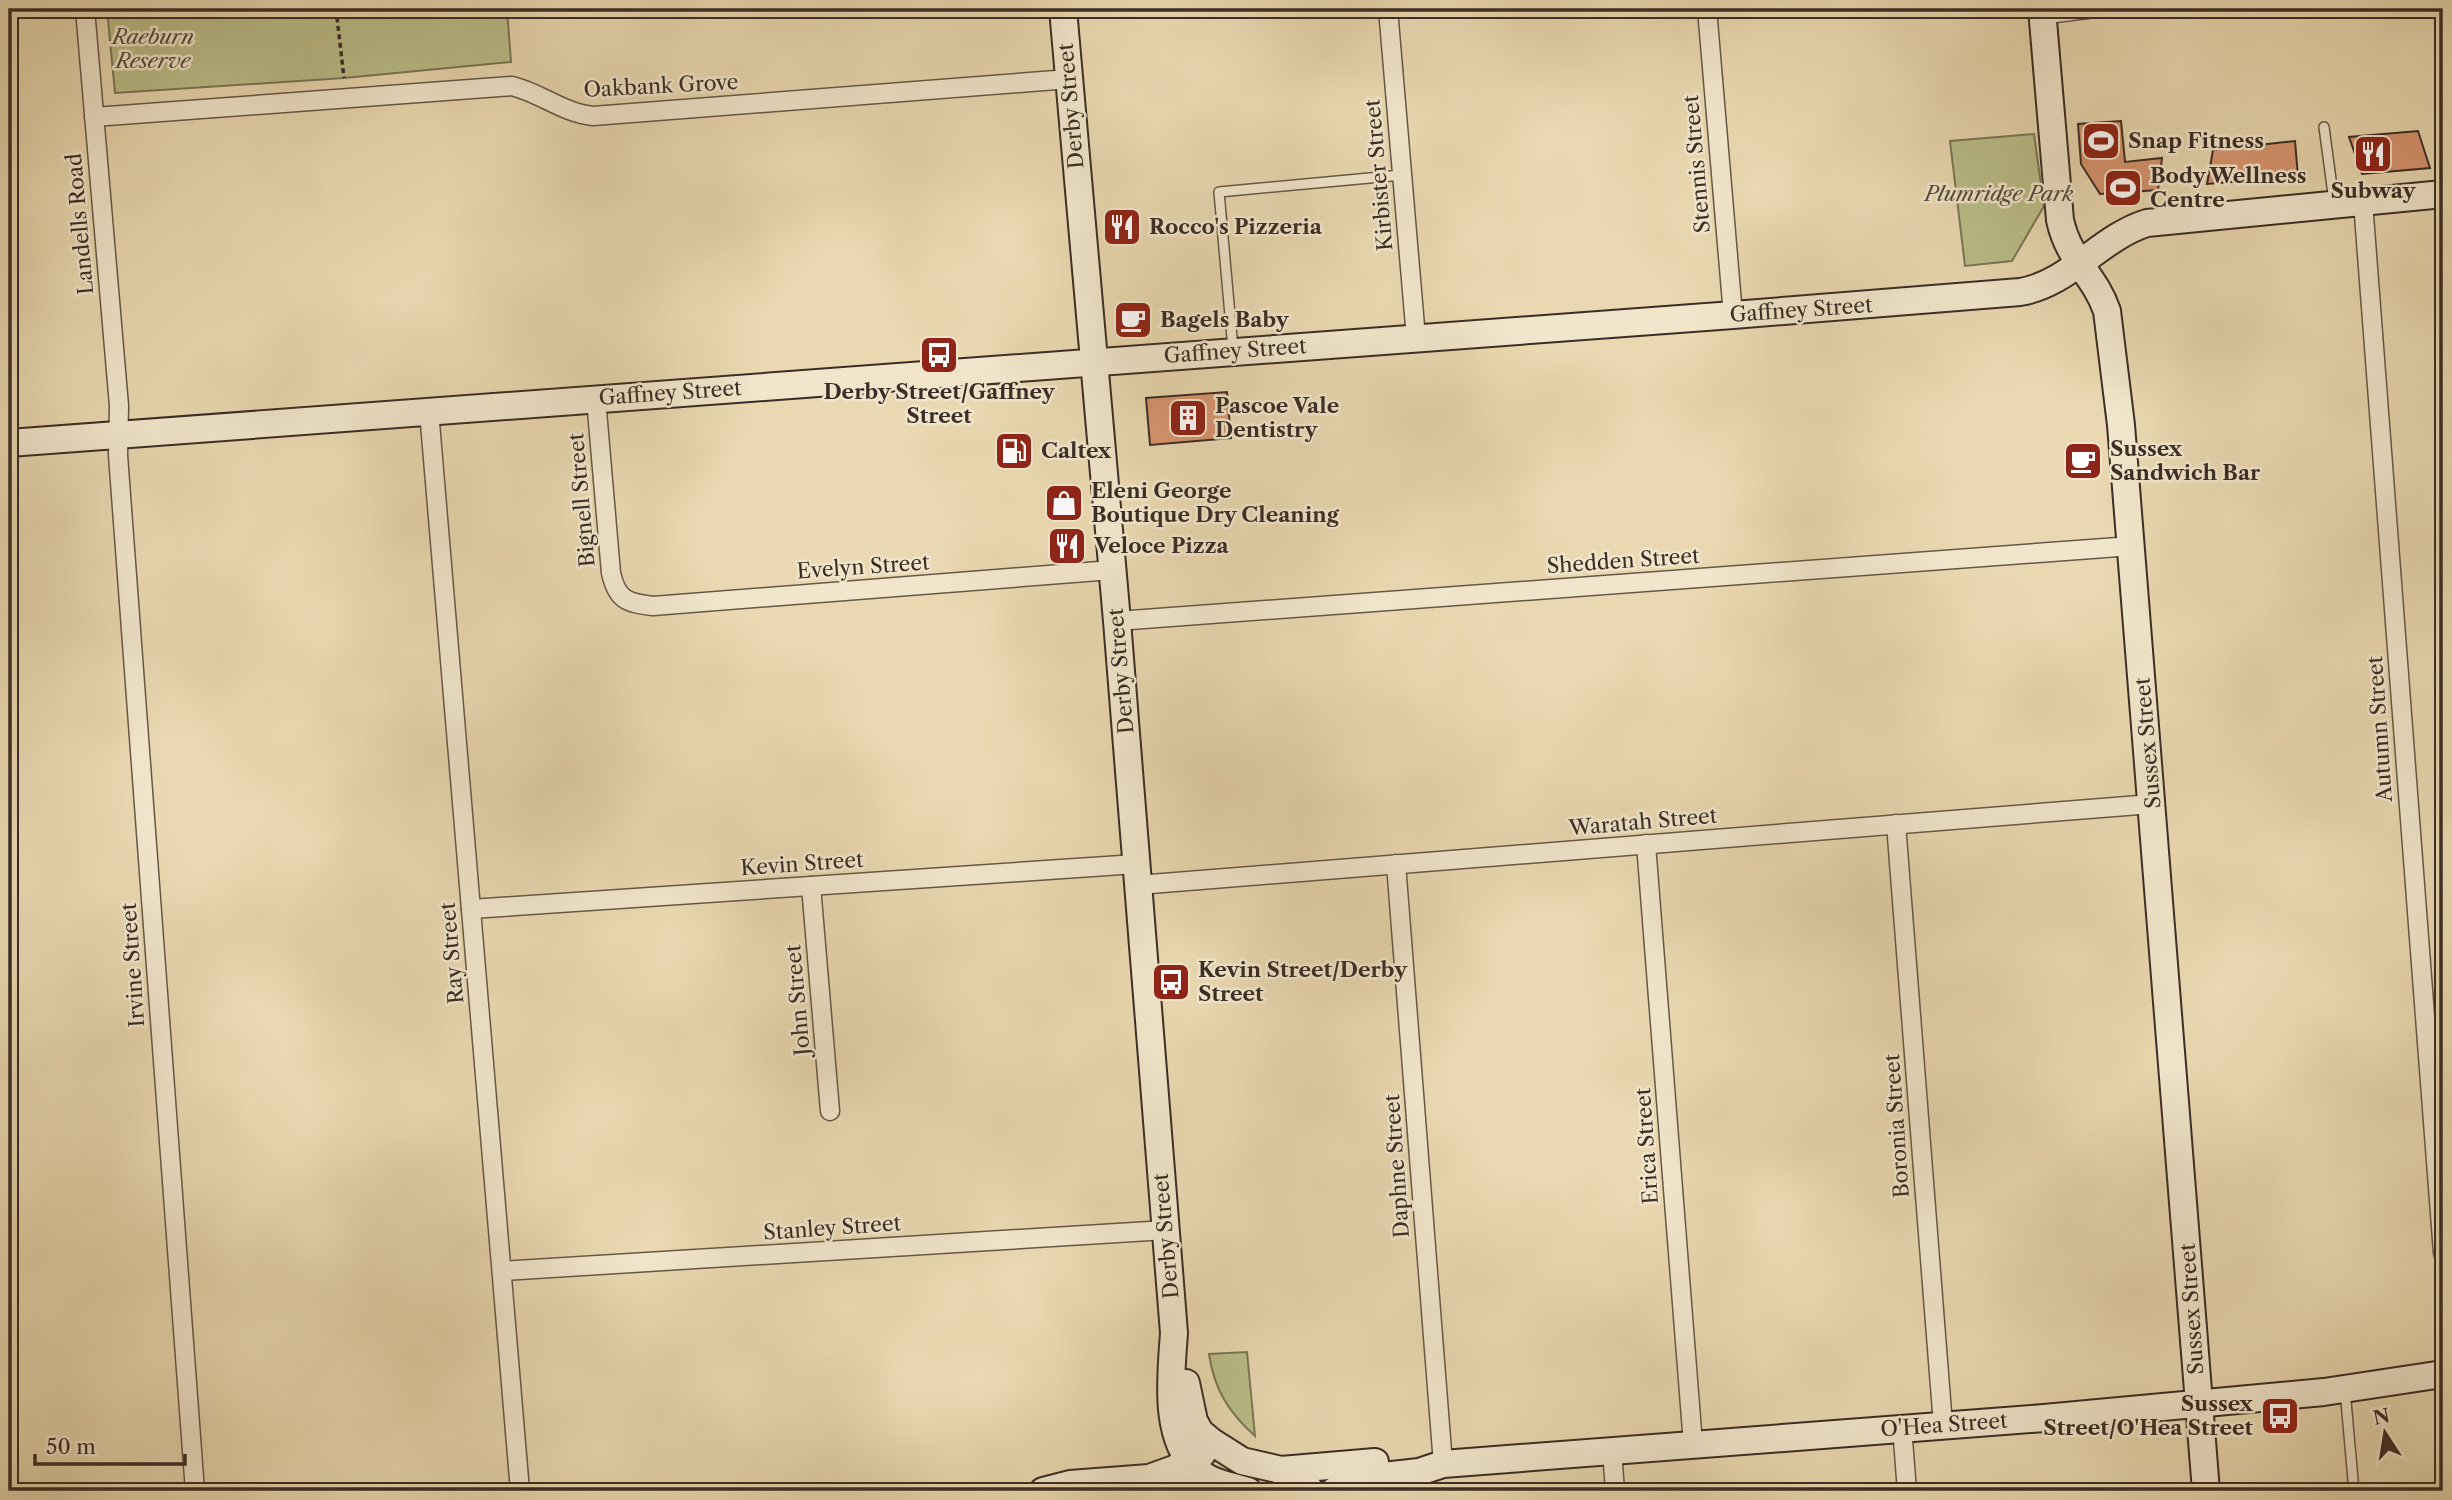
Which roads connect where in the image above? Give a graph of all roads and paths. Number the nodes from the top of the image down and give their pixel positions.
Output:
1 (85, 9) edge
2 (336, 9) edge
3 (1063, 9) edge
4 (1388, 9) edge
5 (1707, 9) edge
6 (2123, 9) edge
7 (2042, 14) edge
8 (344, 78) dead end
9 (1069, 79) junction
10 (94, 117) junction
11 (2324, 127) dead end
12 (1402, 176) junction
13 (2443, 194) edge
14 (2363, 202) junction
15 (2334, 204) junction
16 (2078, 263) junction
17 (1733, 315) junction
18 (1416, 338) junction
19 (1233, 351) junction
20 (1094, 362) junction
21 (596, 399) junction
22 (429, 411) junction
23 (119, 435) junction
24 (9, 443) edge
25 (2132, 546) junction
26 (1112, 570) junction
27 (619, 595) joint
28 (1117, 621) junction
29 (2152, 804) junction
30 (1896, 824) junction
31 (1646, 844) junction
32 (1396, 864) junction
33 (1137, 874) junction
34 (811, 886) junction
35 (471, 909) junction
36 (830, 1111) dead end
37 (1166, 1230) junction
38 (2443, 1253) edge
39 (502, 1271) junction
40 (1174, 1333) junction
41 (2443, 1374) edge
42 (2345, 1389) junction
43 (2199, 1403) junction
44 (1943, 1425) junction
45 (1902, 1427) junction
46 (1693, 1444) junction
47 (1612, 1451) junction
48 (1189, 1461) junction
49 (1242, 1461) junction
50 (1443, 1464) junction
51 (1281, 1470) junction
52 (1241, 1489) edge
53 (195, 1491) edge
54 (520, 1491) edge
55 (1043, 1491) edge
56 (1175, 1491) edge
57 (1311, 1491) edge
58 (1334, 1491) edge
59 (1615, 1491) edge
60 (1907, 1491) edge
61 (2206, 1491) edge
62 (2354, 1491) edge

1 - 10 street, Landells Road
2 - 8 path
3 - 9 street, Derby Street
4 - 12 street, Kirbister Street
5 - 17 street, Stennis Street
6 - 7 lane
7 - 16 street, Sussex Street
9 - 10 street, Oakbank Grove
9 - 20 street, Derby Street
10 - 23 street, Landells Road
11 - 15 lane
12 - 18 street, Kirbister Street
12 - 19 lane
13 - 14 street, Gaffney Street
14 - 15 street, Gaffney Street
14 - 38 street, Autumn Street
15 - 16 street, Gaffney Street
16 - 17 street, Gaffney Street
16 - 25 street, Sussex Street
17 - 18 street, Gaffney Street
18 - 19 street, Gaffney Street
19 - 20 street, Gaffney Street
20 - 21 street, Gaffney Street
20 - 26 street, Derby Street
21 - 22 street, Gaffney Street
21 - 27 street, Bignell Street
22 - 23 street, Gaffney Street
22 - 35 street, Ray Street
23 - 24 street, Gaffney Street
23 - 53 street, Irvine Street
25 - 28 street, Shedden Street
25 - 29 street, Sussex Street
26 - 27 street, Evelyn Street
26 - 28 street, Derby Street
28 - 33 street, Derby Street
29 - 30 street, Waratah Street
29 - 43 street, Sussex Street
30 - 31 street, Waratah Street
30 - 44 street, Boronia Street
31 - 32 street, Waratah Street
31 - 46 street, Erica Street
32 - 33 street, Waratah Street
32 - 50 street, Daphne Street
33 - 34 street, Kevin Street
33 - 37 street, Derby Street
34 - 35 street, Kevin Street
34 - 36 street, John Street
35 - 39 street, Ray Street
37 - 39 street, Stanley Street
37 - 40 street, Derby Street
39 - 54 street, Ray Street
40 - 48 street, Derby Street
40 - 49 street, Derby Street
41 - 42 street, O'Hea Street
42 - 43 street, O'Hea Street
42 - 62 lane
43 - 44 street, O'Hea Street
43 - 61 street, Sussex Street
44 - 45 street, O'Hea Street
45 - 46 street, O'Hea Street
45 - 60 street
46 - 47 street, O'Hea Street
47 - 50 street, O'Hea Street
47 - 59 street
48 - 49 street
48 - 52 street
48 - 55 street
49 - 51 street, Derby Street
50 - 51 street, O'Hea Street
50 - 58 street, O'Hea Street
51 - 57 street
52 - 56 street

